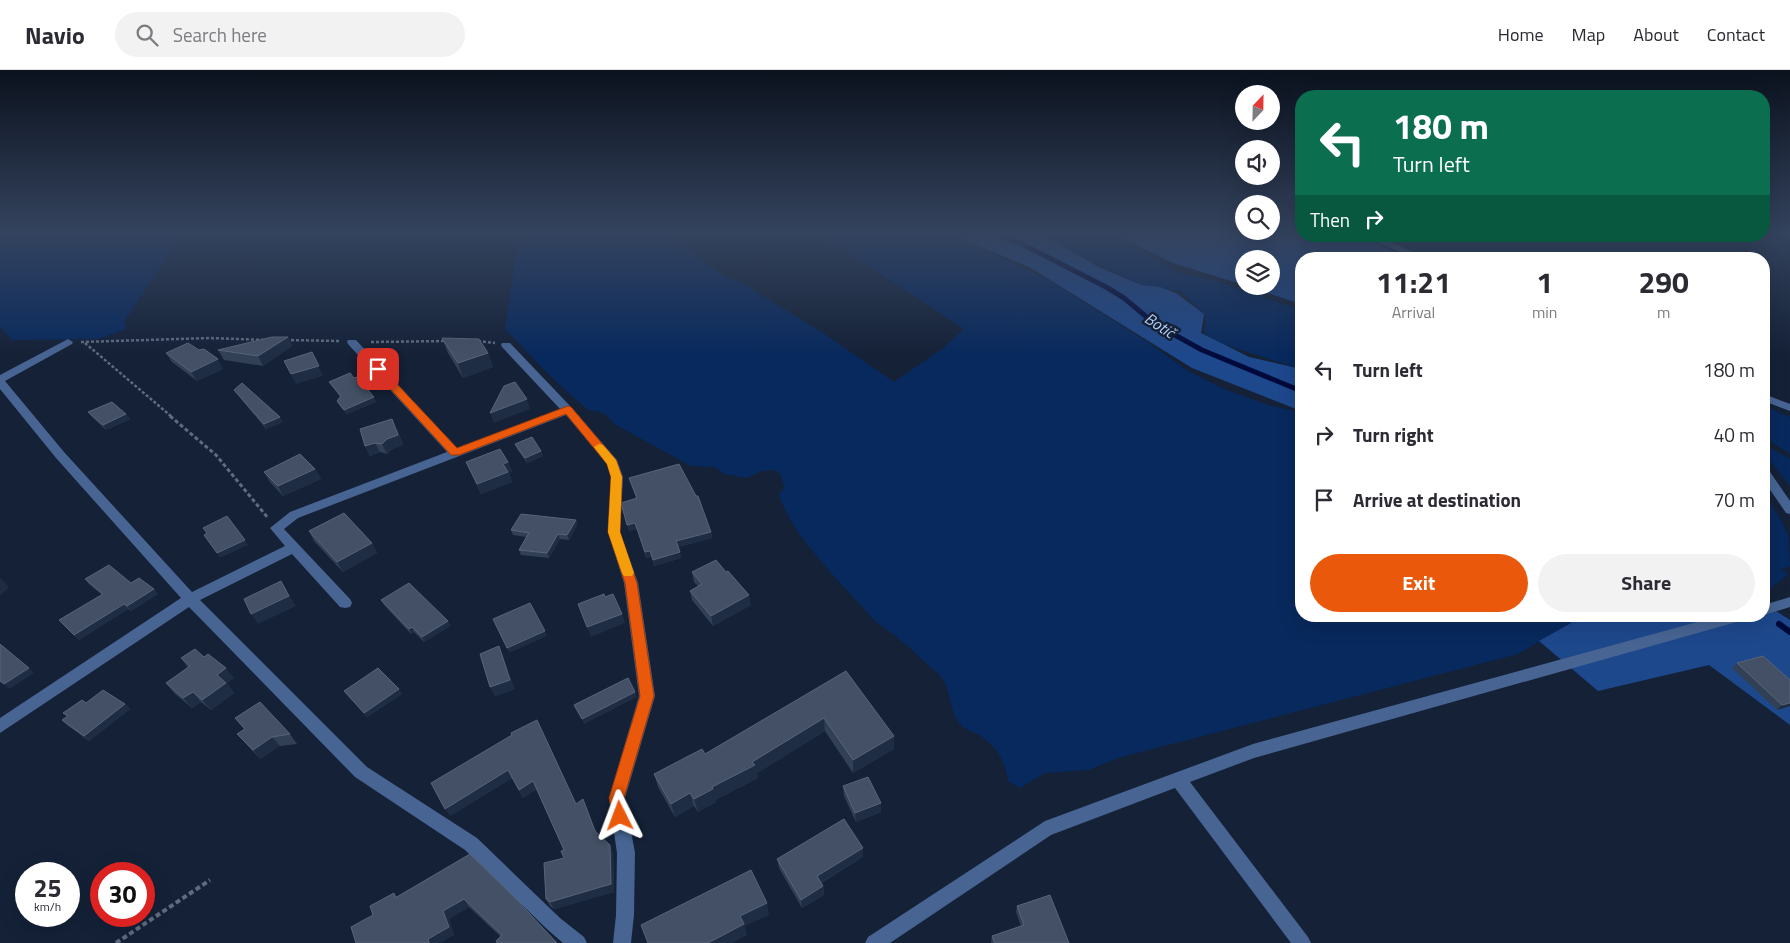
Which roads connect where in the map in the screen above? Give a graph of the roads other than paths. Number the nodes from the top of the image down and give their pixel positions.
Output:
1 (68, 342) road end
2 (352, 342) road end
3 (506, 345) road end
4 (0, 380) edge
5 (1770, 400) edge
6 (1790, 408) edge
7 (568, 410) junction
8 (455, 453) junction
9 (1770, 481) edge
10 (1790, 510) edge
11 (294, 547) junction
12 (190, 599) junction
13 (1790, 602) edge
14 (345, 603) dead end
15 (1770, 608) edge
16 (1718, 622) edge
17 (0, 726) edge
18 (1178, 779) junction
19 (578, 943) edge
20 (622, 943) edge
21 (874, 943) edge
22 (1302, 943) edge

1 - 4 street
2 - 8 street
3 - 7 street
4 - 12 street
5 - 6 street
7 - 8 street
7 - 20 street
8 - 11 street
9 - 10 street
11 - 12 street
11 - 14 street
12 - 17 street
12 - 19 street
13 - 15 street
16 - 18 street
18 - 21 street
18 - 22 street

